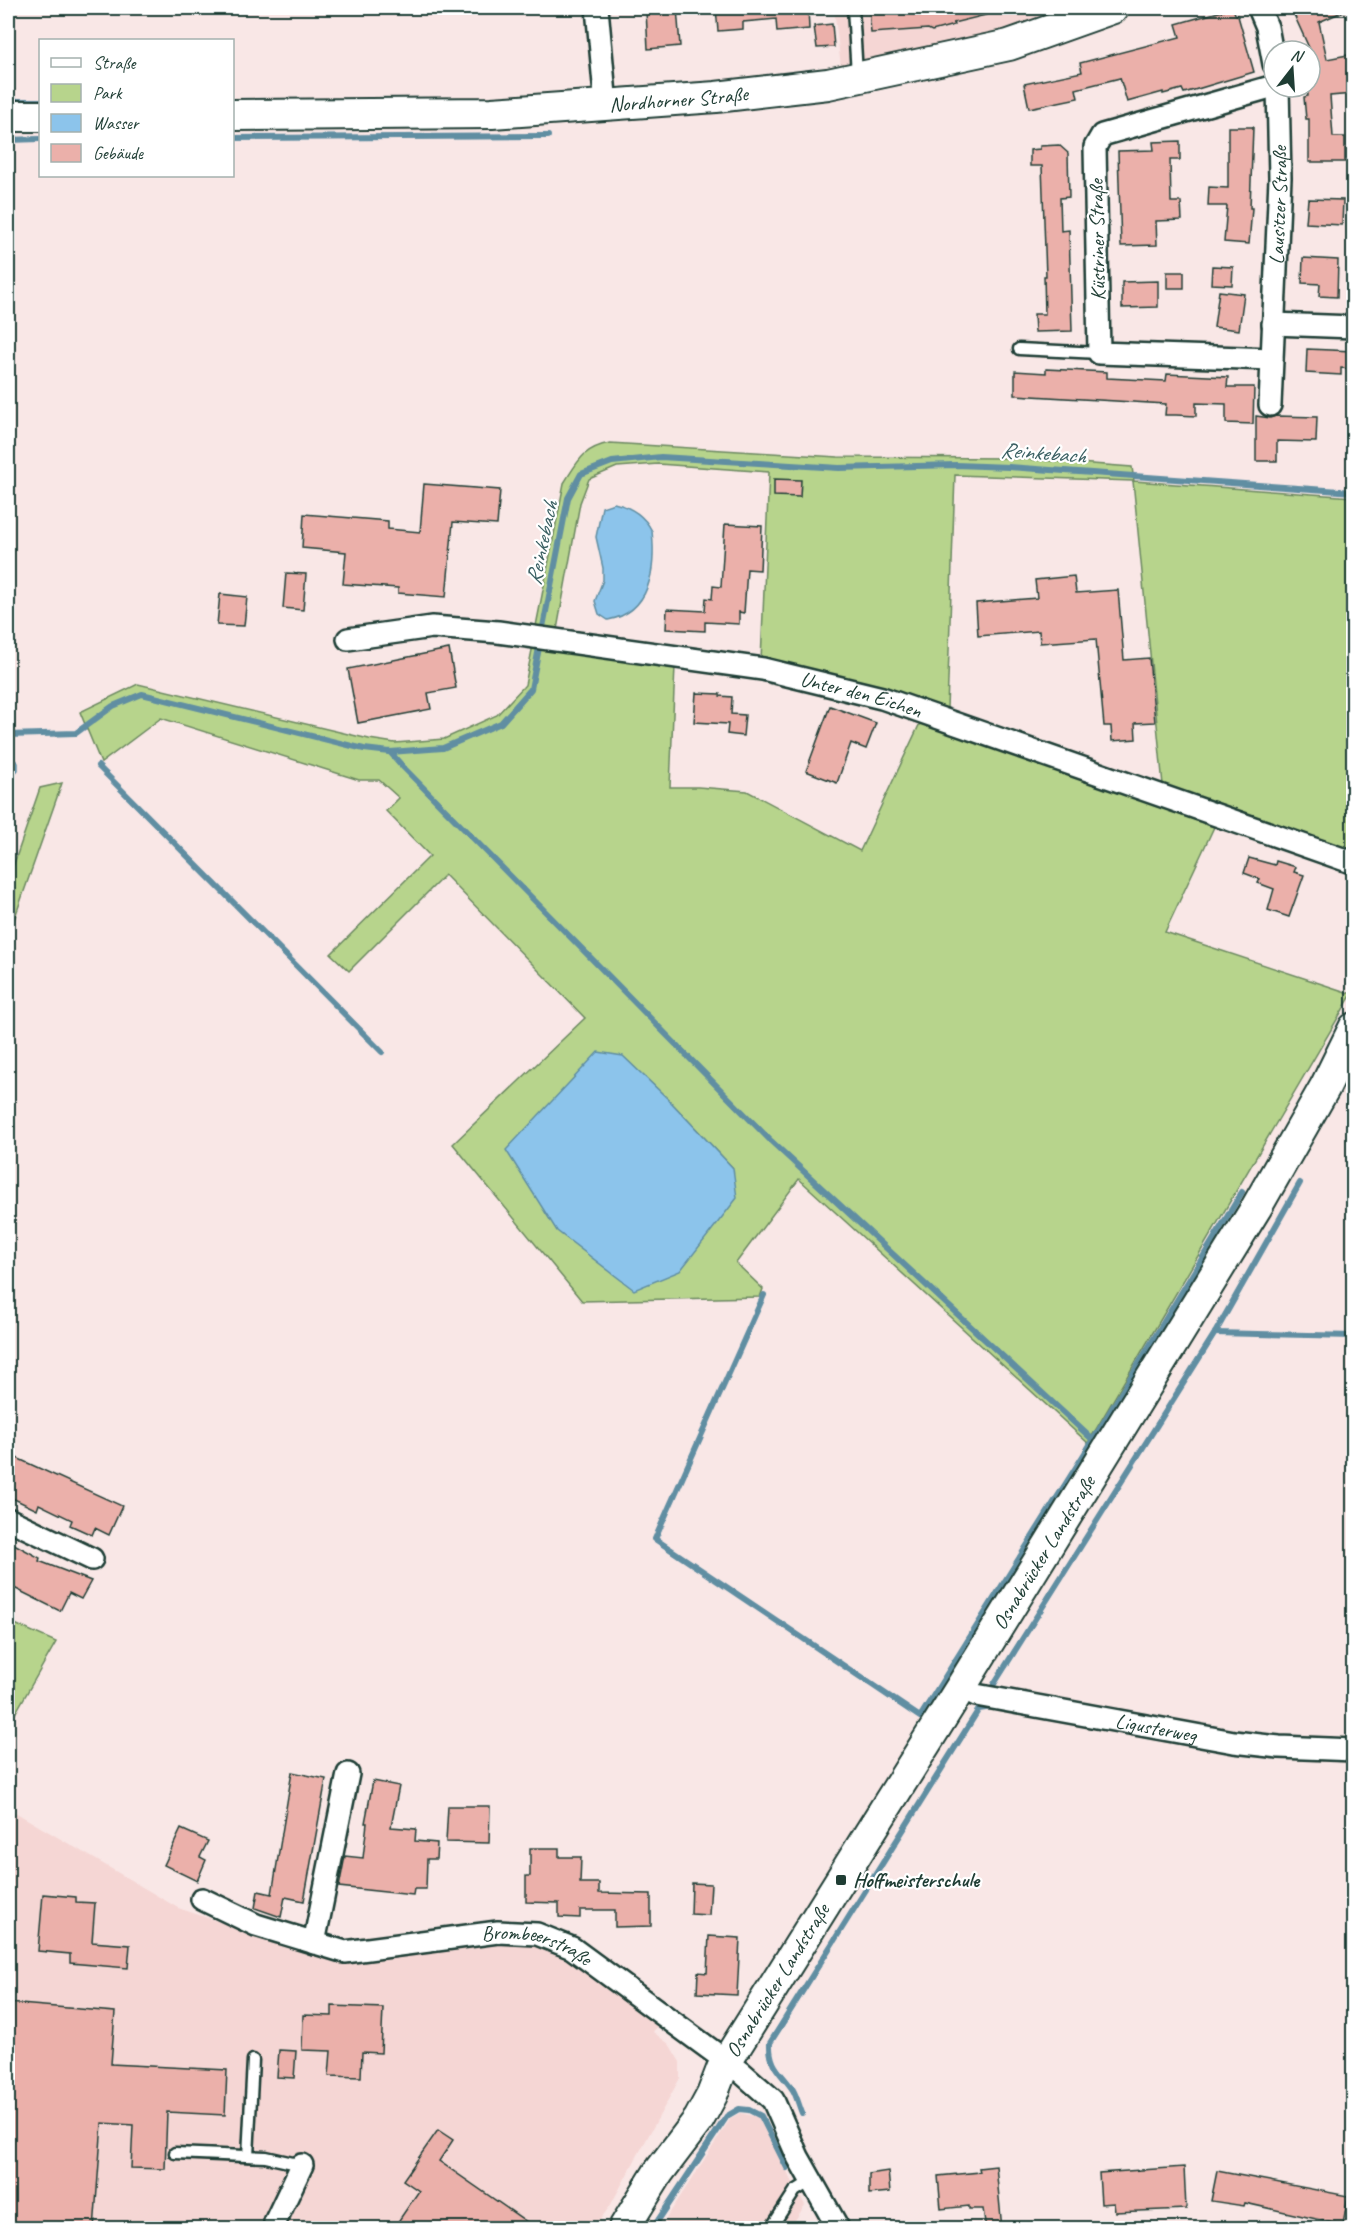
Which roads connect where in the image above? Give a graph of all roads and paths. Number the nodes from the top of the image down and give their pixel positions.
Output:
1 (597, 8) edge
2 (852, 8) edge
3 (1113, 8) edge
4 (1259, 8) edge
5 (1269, 39) edge
6 (857, 78) junction
7 (1262, 88) edge
8 (1278, 99) edge
9 (606, 106) junction
10 (234, 115) edge
11 (8, 116) edge
12 (39, 116) edge
13 (1273, 324) junction
14 (1353, 327) edge
15 (1019, 349) dead end
16 (1099, 353) junction
17 (1272, 359) junction
18 (1270, 405) dead end
19 (348, 639) dead end
20 (1353, 863) edge
21 (1353, 1028) edge
22 (8, 1519) edge
23 (92, 1559) dead end
24 (961, 1687) junction
25 (1353, 1750) edge
26 (348, 1774) dead end
27 (202, 1899) dead end
28 (314, 1943) junction
29 (253, 2060) dead end
30 (725, 2066) junction
31 (175, 2153) dead end
32 (248, 2156) junction
33 (302, 2165) joint
34 (811, 2181) junction
35 (275, 2229) edge
36 (624, 2229) edge
37 (771, 2229) edge
38 (838, 2229) edge

1 - 9 street
2 - 6 lane
3 - 6 street, Nordhorner Straße
4 - 5 street
6 - 9 street, Nordhorner Straße
7 - 16 street, Küstriner Straße
8 - 13 street, Lausitzer Straße
9 - 10 street, Nordhorner Straße
11 - 12 street
13 - 14 street
13 - 17 street, Lausitzer Straße
15 - 16 lane
16 - 17 street
17 - 18 street, Lausitzer Straße
19 - 20 street, Unter den Eichen
21 - 24 street, Osnabrücker Landstraße
22 - 23 street
24 - 25 street, Ligusterweg
24 - 30 street, Osnabrücker Landstraße
26 - 28 street
27 - 28 street, Brombeerstraße
28 - 30 street, Brombeerstraße
29 - 32 lane
30 - 34 street, Brombeerstraße
30 - 36 street, Osnabrücker Landstraße
31 - 32 lane
32 - 33 lane
33 - 35 street
34 - 37 lane
34 - 38 street, Brombeerstraße

